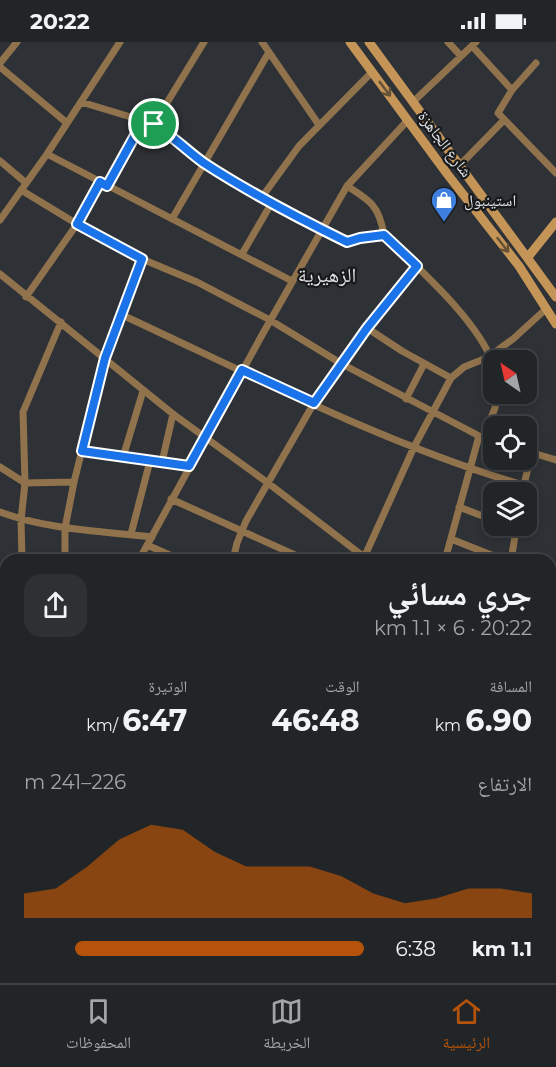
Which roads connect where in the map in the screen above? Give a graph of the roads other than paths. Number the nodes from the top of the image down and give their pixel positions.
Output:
1 (18, 42) edge
2 (120, 42) edge
3 (204, 42) edge
4 (262, 42) edge
5 (350, 42) edge
6 (369, 42) edge
7 (448, 42) edge
8 (474, 44) edge
9 (269, 52) junction
10 (461, 56) junction
11 (536, 63) dead end
12 (0, 65) edge
13 (372, 72) junction
14 (512, 90) junction
15 (81, 102) junction
16 (413, 102) junction
17 (408, 120) junction
18 (504, 120) junction
19 (143, 121) junction
20 (67, 123) junction
21 (154, 124) junction
22 (319, 124) junction
23 (47, 154) junction
24 (0, 161) edge
25 (204, 163) junction
26 (460, 165) junction
27 (556, 173) edge
28 (448, 175) junction
29 (26, 183) junction
30 (103, 184) junction
31 (347, 186) junction
32 (21, 190) junction
33 (262, 197) junction
34 (271, 204) junction
35 (172, 219) junction
36 (0, 220) edge
37 (556, 222) edge
38 (77, 224) junction
39 (321, 230) junction
40 (384, 235) junction
41 (242, 254) junction
42 (528, 257) junction
43 (142, 259) junction
44 (417, 266) junction
45 (0, 274) edge
46 (292, 281) junction
47 (26, 297) junction
48 (556, 297) edge
49 (547, 308) junction
50 (120, 314) junction
51 (270, 320) junction
52 (61, 322) junction
53 (556, 324) edge
54 (367, 328) junction
55 (486, 350) edge
56 (498, 350) edge
57 (105, 358) junction
58 (483, 359) edge
59 (342, 364) junction
60 (424, 364) junction
61 (242, 370) junction
62 (451, 378) junction
63 (143, 391) junction
64 (406, 399) junction
65 (314, 403) junction
66 (496, 404) edge
67 (432, 411) junction
68 (173, 414) junction
69 (481, 437) junction
70 (205, 438) junction
71 (414, 447) junction
72 (82, 451) junction
73 (537, 454) edge
74 (123, 457) junction
75 (556, 460) edge
76 (150, 461) junction
77 (162, 462) junction
78 (189, 466) junction
79 (0, 467) edge
80 (469, 469) junction
81 (506, 482) edge
82 (25, 483) junction
83 (74, 483) junction
84 (268, 483) junction
85 (171, 499) junction
86 (459, 507) junction
87 (0, 512) edge
88 (483, 516) edge
89 (21, 520) junction
90 (65, 528) junction
91 (242, 532) junction
92 (131, 534) junction
93 (515, 536) edge
94 (152, 537) junction
95 (451, 539) junction
96 (147, 545) junction
97 (22, 554) edge
98 (64, 554) edge
99 (142, 554) edge
100 (167, 554) edge
101 (235, 554) edge
102 (292, 554) edge
103 (359, 554) edge
104 (367, 554) edge
105 (447, 554) edge
106 (489, 554) edge
107 (512, 554) edge

1 - 12 street
2 - 15 street
3 - 21 street
4 - 9 street
5 - 13 street, شارع الجاهزة
6 - 16 street, شارع الجاهزة
7 - 10 street
8 - 10 street
8 - 14 street
9 - 22 street
9 - 25 street
10 - 16 street
11 - 14 street
12 - 20 street
13 -> 17 street, شارع الجاهزة
13 - 22 street
14 - 18 street
15 - 19 street
15 - 20 street
16 - 26 street, شارع الجاهزة
17 - 28 street, شارع الجاهزة
17 - 31 street
18 - 26 street
18 - 27 street
19 - 21 street
19 - 30 street
20 - 23 street
21 - 25 street
22 - 33 street
23 - 29 street
23 - 30 street
24 - 29 street
25 - 33 street
25 - 35 street
26 - 28 street
26 - 42 street, شارع الجاهزة
28 -> 49 street, شارع الجاهزة
29 - 32 street
30 - 35 street
30 - 38 street
31 - 39 street
31 - 40 street
32 - 36 street
32 - 38 street
33 - 34 street
34 - 39 street
34 - 41 street
35 - 41 street
37 - 42 street
38 - 43 street
38 - 47 street
39 - 40 street
39 - 46 street
40 - 44 street
41 - 46 street
42 - 48 street, شارع الجاهزة
43 - 50 street
43 - 51 street
44 - 54 street
44 - 55 street
45 - 47 street
46 - 51 street
47 - 52 street
49 - 53 street, شارع الجاهزة
49 - 56 street
50 - 57 street
50 - 61 street
51 - 59 street
51 - 61 street
52 - 57 street
52 - 82 street
54 - 59 street
54 - 60 street
57 - 63 street
57 - 72 street
58 - 62 street
59 - 64 street
59 - 65 street
60 - 62 street
60 - 64 street
61 - 65 street
61 - 70 street
62 - 67 street
63 - 68 street
63 - 74 street
64 - 67 street
65 - 71 street
65 - 84 street
66 - 69 street
67 - 69 street
67 - 71 street
68 - 70 street
68 - 77 street
69 - 80 street
70 - 78 street
70 - 84 street
71 - 80 street
71 - 104 street
72 - 74 street
72 - 83 street
73 - 75 street
74 - 76 street
76 - 77 street
76 - 92 street
77 - 78 street
78 - 85 street
79 - 82 street
80 - 81 street
80 - 86 street
82 - 83 street
82 - 89 street
83 - 90 street
84 - 91 street
84 - 103 street
85 - 91 street
85 - 94 street
86 - 88 street
86 - 95 street
87 - 89 street
89 - 90 street
89 - 97 street
90 - 92 street
90 - 98 street
91 - 101 street
91 - 102 street
92 - 94 street
93 - 107 street
94 - 96 street
95 - 105 street
95 - 106 street
96 - 99 street
96 - 100 street

